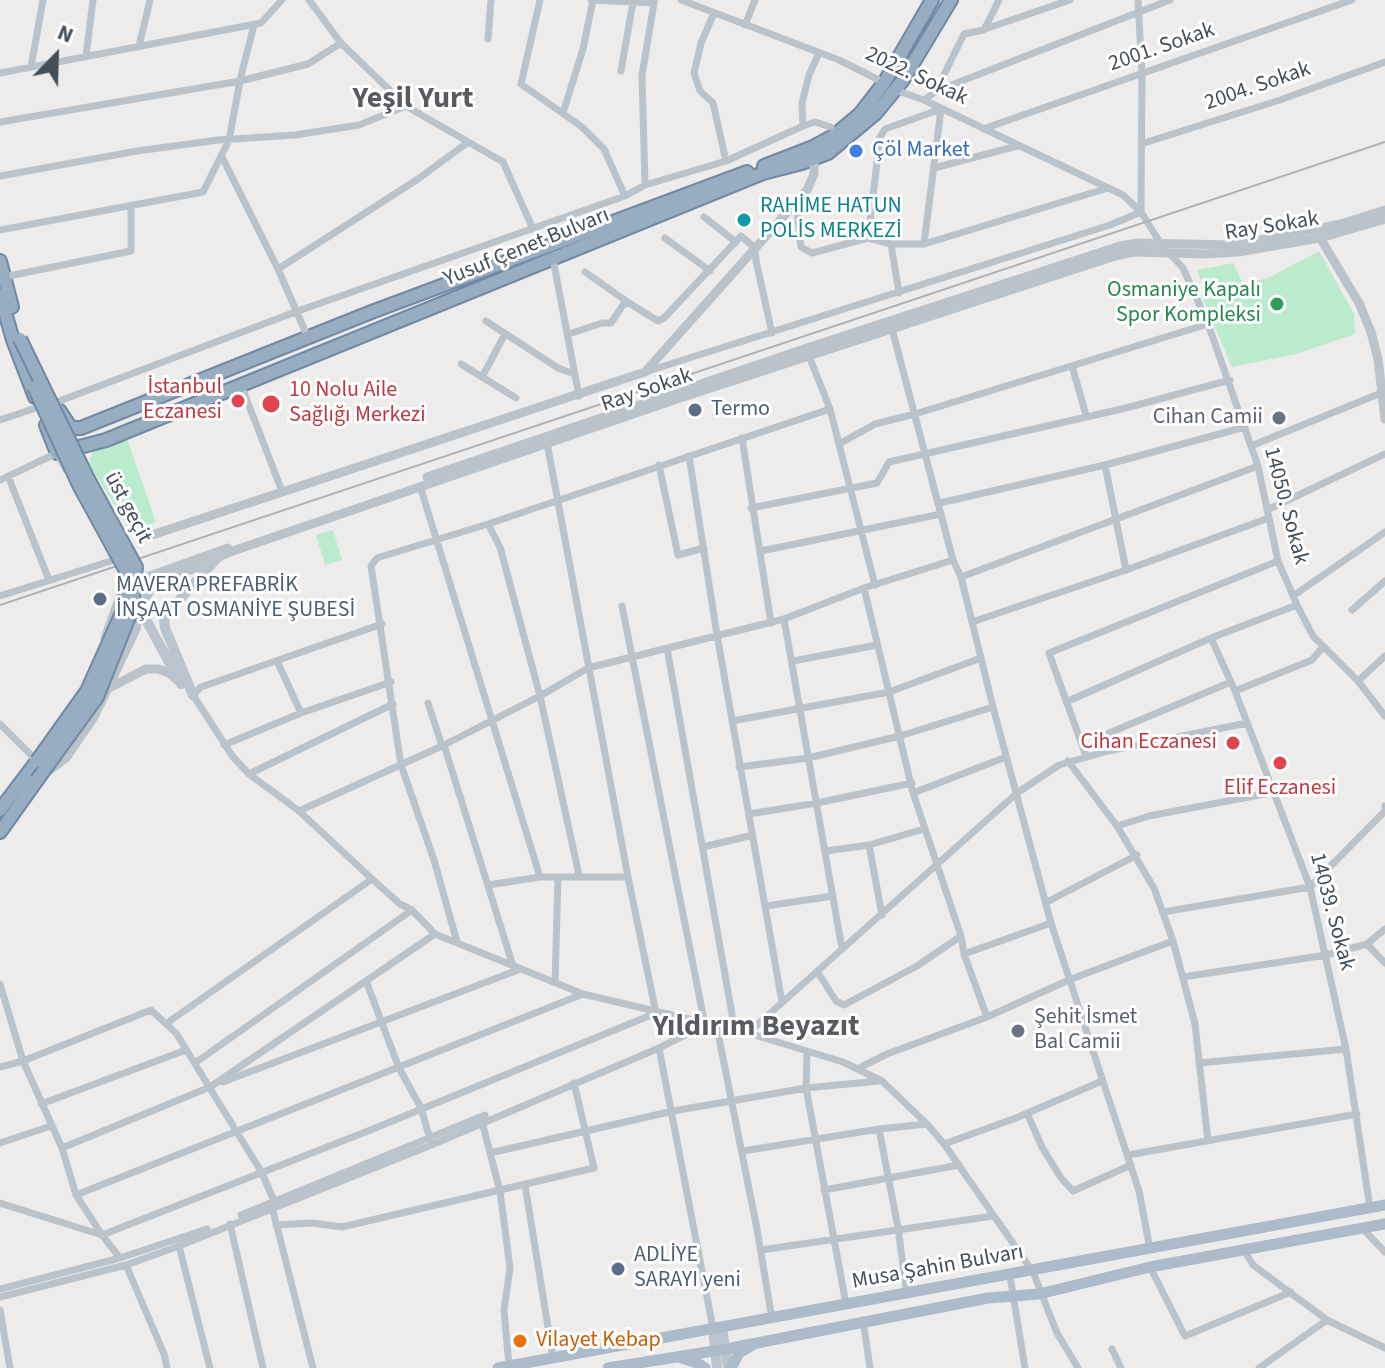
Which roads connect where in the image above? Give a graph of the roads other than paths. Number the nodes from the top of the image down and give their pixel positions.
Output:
1 (43, 0) edge
2 (93, 0) edge
3 (150, 0) edge
4 (282, 0) edge
5 (309, 0) edge
6 (491, 0) edge
7 (540, 0) edge
8 (592, 0) edge
9 (681, 0) edge
10 (755, 0) edge
11 (932, 0) edge
12 (951, 0) edge
13 (999, 0) edge
14 (1070, 0) edge
15 (1138, 0) edge
16 (1170, 0) edge
17 (1352, 0) edge
18 (654, 1) edge
19 (633, 2) junction
20 (714, 13) junction
21 (1138, 13) junction
22 (254, 25) junction
23 (745, 25) junction
24 (984, 30) junction
25 (488, 39) dead end
26 (341, 43) junction
27 (139, 46) junction
28 (819, 53) junction
29 (86, 56) junction
30 (1385, 62) edge
31 (31, 67) junction
32 (621, 71) dead end
33 (0, 73) edge
34 (1142, 74) junction
35 (240, 81) junction
36 (890, 86) junction
37 (936, 91) junction
38 (924, 100) junction
39 (406, 106) junction
40 (941, 109) junction
41 (563, 113) junction
42 (0, 122) edge
43 (803, 126) junction
44 (831, 127) dead end
45 (983, 129) junction
46 (229, 140) junction
47 (467, 143) junction
48 (1141, 144) junction
49 (1018, 146) junction
50 (814, 153) junction
51 (222, 157) junction
52 (726, 161) junction
53 (934, 168) junction
54 (0, 176) edge
55 (645, 185) junction
56 (1108, 188) junction
57 (625, 196) junction
58 (796, 202) junction
59 (131, 205) junction
60 (1385, 210) edge
61 (1141, 212) junction
62 (704, 217) dead end
63 (1385, 219) edge
64 (533, 229) junction
65 (0, 230) edge
66 (1318, 234) junction
67 (665, 238) dead end
68 (868, 238) junction
69 (736, 242) junction
70 (891, 244) junction
71 (924, 244) junction
72 (755, 248) junction
73 (1165, 248) junction
74 (553, 259) junction
75 (0, 261) edge
76 (278, 269) junction
77 (710, 271) junction
78 (585, 272) dead end
79 (4, 277) junction
80 (899, 293) junction
81 (0, 295) edge
82 (629, 303) junction
83 (298, 311) junction
84 (486, 321) dead end
85 (1208, 324) junction
86 (892, 329) junction
87 (772, 333) junction
88 (505, 334) junction
89 (569, 334) junction
90 (308, 338) junction
91 (17, 340) junction
92 (809, 356) junction
93 (1381, 358) edge
94 (461, 364) dead end
95 (1072, 366) junction
96 (645, 372) junction
97 (574, 374) junction
98 (482, 377) junction
99 (1230, 380) junction
100 (241, 385) junction
101 (1381, 393) junction
102 (579, 396) junction
103 (516, 398) dead end
104 (54, 403) junction
105 (39, 407) junction
106 (830, 409) junction
107 (915, 414) junction
108 (1086, 415) junction
109 (1385, 419) edge
110 (0, 420) edge
111 (1245, 427) junction
112 (742, 438) junction
113 (547, 443) junction
114 (839, 444) junction
115 (1251, 446) junction
116 (57, 453) junction
117 (1385, 454) edge
118 (925, 455) junction
119 (689, 456) junction
120 (659, 465) junction
121 (1105, 465) junction
122 (1258, 466) junction
123 (4, 478) edge
124 (420, 486) junction
125 (848, 487) junction
126 (282, 491) junction
127 (557, 503) junction
128 (940, 503) junction
129 (751, 508) junction
130 (941, 514) junction
131 (1268, 514) junction
132 (1117, 519) junction
133 (488, 524) junction
134 (861, 531) junction
135 (1385, 532) edge
136 (143, 538) dead end
137 (437, 539) junction
138 (704, 548) junction
139 (761, 551) junction
140 (217, 558) junction
141 (953, 560) junction
142 (1278, 561) junction
143 (1126, 570) junction
144 (961, 577) junction
145 (49, 580) junction
146 (1385, 581) edge
147 (875, 585) junction
148 (128, 587) junction
149 (864, 588) junction
150 (0, 596) edge
151 (1293, 596) junction
152 (1297, 605) junction
153 (622, 606) dead end
154 (1352, 610) dead end
155 (140, 611) junction
156 (784, 619) junction
157 (972, 622) junction
158 (771, 623) junction
159 (382, 624) junction
160 (717, 635) junction
161 (1211, 638) junction
162 (877, 645) junction
163 (667, 648) junction
164 (1322, 648) junction
165 (632, 656) junction
166 (1385, 656) edge
167 (981, 658) junction
168 (277, 661) junction
169 (793, 661) junction
170 (588, 668) junction
171 (1358, 681) junction
172 (391, 682) junction
173 (1231, 682) junction
174 (181, 684) junction
175 (109, 688) junction
176 (1235, 691) junction
177 (889, 692) junction
178 (193, 695) junction
179 (540, 696) junction
180 (1066, 702) junction
181 (428, 703) dead end
182 (393, 704) junction
183 (993, 707) junction
184 (801, 708) junction
185 (301, 713) junction
186 (1385, 716) edge
187 (491, 721) junction
188 (732, 721) junction
189 (1247, 723) junction
190 (0, 724) edge
191 (1109, 733) dead end
192 (900, 736) junction
193 (224, 745) junction
194 (443, 745) junction
195 (1086, 756) junction
196 (1006, 757) junction
197 (808, 758) junction
198 (37, 761) junction
199 (1068, 761) junction
200 (401, 765) junction
201 (739, 767) junction
202 (249, 774) junction
203 (37, 780) junction
204 (912, 783) junction
205 (1275, 792) junction
206 (913, 793) junction
207 (1017, 793) junction
208 (817, 803) junction
209 (1385, 806) edge
210 (0, 810) edge
211 (299, 811) junction
212 (749, 814) junction
213 (1117, 826) junction
214 (924, 829) junction
215 (0, 832) edge
216 (753, 835) junction
217 (869, 845) junction
218 (703, 847) junction
219 (826, 851) junction
220 (1137, 855) junction
221 (936, 865) junction
222 (579, 875) junction
223 (540, 877) junction
224 (558, 877) junction
225 (628, 877) junction
226 (372, 879) junction
227 (488, 885) junction
228 (1310, 887) junction
229 (833, 896) junction
230 (1047, 902) junction
231 (766, 906) junction
232 (412, 910) junction
233 (1163, 912) junction
234 (882, 915) junction
235 (1051, 923) junction
236 (1385, 929) edge
237 (435, 934) junction
238 (961, 936) junction
239 (1173, 941) junction
240 (457, 942) junction
241 (1367, 944) junction
242 (842, 949) junction
243 (964, 954) junction
244 (1326, 955) junction
245 (1385, 963) edge
246 (516, 968) junction
247 (817, 971) junction
248 (1183, 977) junction
249 (1071, 979) junction
250 (366, 981) junction
251 (555, 982) junction
252 (0, 984) edge
253 (583, 994) junction
254 (782, 1002) junction
255 (656, 1013) junction
256 (987, 1017) junction
257 (382, 1020) junction
258 (167, 1023) junction
259 (702, 1024) junction
260 (717, 1028) junction
261 (735, 1031) junction
262 (748, 1033) junction
263 (659, 1048) junction
264 (1346, 1049) junction
265 (186, 1050) junction
266 (807, 1052) junction
267 (23, 1061) junction
268 (195, 1063) junction
269 (1199, 1063) junction
270 (0, 1067) edge
271 (399, 1068) junction
272 (859, 1068) junction
273 (882, 1081) junction
274 (1102, 1081) junction
275 (574, 1083) junction
276 (210, 1087) junction
277 (806, 1088) junction
278 (732, 1101) junction
279 (41, 1104) junction
280 (421, 1108) junction
281 (673, 1111) junction
282 (1027, 1113) junction
283 (1357, 1114) junction
284 (482, 1122) junction
285 (927, 1124) junction
286 (51, 1126) junction
287 (879, 1129) junction
288 (586, 1131) junction
289 (237, 1132) junction
290 (430, 1139) junction
291 (816, 1139) junction
292 (1208, 1141) junction
293 (0, 1143) edge
294 (944, 1144) junction
295 (62, 1148) junction
296 (743, 1151) junction
297 (490, 1153) junction
298 (1128, 1155) junction
299 (959, 1165) junction
300 (1131, 1165) junction
301 (262, 1173) junction
302 (887, 1180) junction
303 (525, 1185) junction
304 (824, 1190) junction
305 (500, 1191) junction
306 (76, 1195) junction
307 (0, 1203) edge
308 (273, 1204) junction
309 (1385, 1205) edge
310 (1370, 1208) junction
311 (993, 1216) junction
312 (230, 1224) junction
313 (1385, 1224) edge
314 (276, 1225) junction
315 (898, 1228) junction
316 (1362, 1228) junction
317 (102, 1235) junction
318 (833, 1240) junction
319 (179, 1246) junction
320 (1243, 1248) junction
321 (1150, 1249) junction
322 (761, 1250) junction
323 (1385, 1252) edge
324 (123, 1262) junction
325 (1150, 1267) junction
326 (1033, 1272) junction
327 (1010, 1276) junction
328 (0, 1289) edge
329 (1291, 1292) junction
330 (1039, 1294) junction
331 (907, 1295) junction
332 (1012, 1295) junction
333 (0, 1297) edge
334 (846, 1304) junction
335 (0, 1310) edge
336 (772, 1319) junction
337 (863, 1320) junction
338 (1327, 1320) junction
339 (717, 1327) junction
340 (1385, 1348) edge
341 (721, 1349) junction
342 (1112, 1349) dead end
343 (674, 1357) junction
344 (553, 1358) junction
345 (504, 1367) edge
346 (10, 1368) edge
347 (167, 1368) edge
348 (210, 1368) edge
349 (263, 1368) edge
350 (313, 1368) edge
351 (608, 1368) edge
352 (705, 1368) edge
353 (717, 1368) edge
354 (730, 1368) edge
355 (870, 1368) edge
356 (1025, 1368) edge
357 (1078, 1368) edge
358 (1121, 1368) edge
359 (1259, 1368) edge

1 - 31 street
2 - 29 street
3 - 27 street
4 - 22 street
5 - 26 street
6 - 25 street
7 - 41 street
8 - 19 street
8 - 41 street
9 - 20 street, 2022. Sokak
10 - 23 street
11 - 36 highway, Yusuf Çenet Bulvarı
12 - 36 highway, Yusuf Çenet Bulvarı
13 - 24 street
14 - 24 street
15 - 21 street
16 - 21 street
17 - 34 street, 2001. Sokak
18 - 19 street
18 - 55 street
19 - 32 street
20 - 23 street, 2022. Sokak
20 - 52 street
21 - 34 street
21 - 37 street
22 - 27 street
22 - 35 street
23 - 28 street, 2022. Sokak
24 - 37 street
26 - 35 street
26 - 39 street
27 - 29 street
28 - 36 street, 2022. Sokak
28 - 43 street
29 - 31 street
30 - 48 street, 2004. Sokak
31 - 33 street
34 - 45 street, 2001. Sokak
34 - 48 street
35 - 42 street
35 - 46 street
36 - 38 street, 2022. Sokak
36 - 50 highway, Yusuf Çenet Bulvarı
37 - 38 street
38 - 40 street, 2022. Sokak
39 - 46 street
39 - 47 street
40 - 45 street, 2022. Sokak
40 - 53 street
40 - 68 street
41 - 57 street
43 - 44 street
43 - 52 street
45 - 49 street, 2022. Sokak
46 - 51 street
46 - 54 street
47 - 64 street
47 - 76 street
48 - 61 street
49 - 53 street
49 - 56 street, 2022. Sokak
50 - 58 street
50 - 74 highway, Yusuf Çenet Bulvarı
50 - 90 highway, Yusuf Çenet Bulvarı
51 - 59 street
51 - 76 street
52 - 55 street
53 - 71 street
55 - 57 street
56 - 61 street, 2022. Sokak
56 - 71 street
57 - 64 street
58 - 68 street
58 - 72 street
59 - 65 street
59 - 79 street
60 - 66 street
61 - 73 street, 14050. Sokak
61 - 80 street
62 - 69 street
63 - 66 street, Ray Sokak
64 - 83 street
66 - 73 street, Ray Sokak
66 - 93 street
67 - 77 street
68 - 70 street
69 - 72 street
69 - 77 street
70 - 71 street
70 - 80 street
72 - 87 street
72 - 96 street
73 - 85 street, 14050. Sokak
73 - 86 street, Ray Sokak
73 - 148 street
74 - 89 street
74 - 100 highway, Yusuf Çenet Bulvarı
75 - 79 highway
76 - 83 street
77 - 82 street
78 - 82 street
79 - 91 highway
80 - 87 street
81 - 91 highway
82 - 89 street
83 - 90 street
83 - 104 street
84 - 88 street
85 - 95 street
85 - 99 street, 14050. Sokak
86 - 92 street, Ray Sokak
86 - 107 street
87 - 96 street
88 - 97 street
88 - 98 street
89 - 97 street
90 - 104 highway, Yusuf Çenet Bulvarı
91 - 104 highway
91 - 105 highway
91 - 198 highway, bridge
91 - 203 highway, üst geçit, bridge
92 - 106 street
92 - 113 street, Ray Sokak
93 - 101 street
94 - 98 street
95 - 107 street
95 - 108 street
96 - 102 street
97 - 102 street
98 - 103 street
99 - 108 street
99 - 111 street, 14050. Sokak
100 - 116 highway, Yusuf Çenet Bulvarı
100 - 126 street
101 - 109 street
101 - 115 street
102 - 126 street
105 - 110 street
105 - 116 highway
106 - 112 street
106 - 114 street
107 - 114 street
107 - 118 street
108 - 118 street
111 - 115 street, 14050. Sokak
111 - 121 street
112 - 119 street
112 - 129 street
113 - 124 street, Ray Sokak
113 - 127 street
114 - 125 street
115 - 122 street, 14050. Sokak
116 - 123 street
116 - 145 street
117 - 131 street
118 - 125 street
118 - 128 street
119 - 120 street
119 - 138 street
120 - 127 street
120 - 138 street
121 - 128 street
121 - 132 street
122 - 131 street, 14050. Sokak
122 - 132 street
123 - 145 street
124 - 137 street
124 - 140 street, Ray Sokak
125 - 129 street
125 - 134 street
126 - 136 street
127 - 133 street
127 - 170 street
128 - 130 street
129 - 139 street
130 - 134 street
130 - 141 street
131 - 142 street, 14050. Sokak
131 - 143 street
132 - 143 street
132 - 144 street
133 - 137 street
133 - 179 street
134 - 139 street
134 - 147 street
135 - 151 street
137 - 159 street
137 - 187 street
138 - 160 street
139 - 158 street
140 - 155 street, Ray Sokak
140 - 178 main road
141 - 144 street
141 - 147 street
142 - 151 street, 14050. Sokak
142 - 180 street
143 - 157 street
144 - 157 street
145 - 150 street
146 - 154 street
147 - 149 street
148 - 155 main road
148 - 198 street
149 - 156 street
149 - 162 street
151 - 152 street, 14050. Sokak
152 - 161 street
152 - 164 street, 14050. Sokak
153 - 165 street
155 - 174 main road
155 - 175 street, Ray Sokak
156 - 158 street
156 - 169 street
157 - 167 street
158 - 160 street
159 - 168 street
159 - 172 street
160 - 163 street
160 - 188 street
161 - 173 street, 14039. Sokak
161 - 180 street
162 - 169 street
162 - 177 street
163 - 165 street
163 - 218 street
164 - 171 street, 14050. Sokak
164 - 176 street
165 - 170 street
165 - 259 street
166 - 171 street
167 - 177 street
167 - 183 street
168 - 178 street
168 - 185 street
169 - 184 street
170 - 179 street
170 - 225 street
171 - 186 street, 14050. Sokak
172 - 182 street
172 - 185 street
173 - 176 street, 14039. Sokak
173 - 191 street
174 - 175 street
174 - 178 street
175 - 203 street, Ray Sokak
176 - 189 street, 14039. Sokak
177 - 184 street
177 - 192 street
178 - 193 street
179 - 187 street
179 - 222 street
180 - 195 street
181 - 194 street
182 - 200 street
182 - 202 street
183 - 192 street
183 - 196 street
184 - 188 street
184 - 197 street
185 - 193 street
187 - 194 street
187 - 223 street
188 - 201 street
189 - 195 street
189 - 205 street, 14039. Sokak
190 - 198 street
192 - 197 street
192 - 204 street
193 - 202 street
194 - 200 street
194 - 227 street
195 - 199 street
196 - 206 street
196 - 207 street
197 - 201 street
197 - 208 street
198 - 210 highway
199 - 207 street
199 - 213 street
200 - 211 street
200 - 240 street
201 - 212 street
202 - 211 street
203 - 215 highway
204 - 206 street
204 - 208 street
205 - 213 street
205 - 228 street, 14039. Sokak
206 - 214 street
207 - 221 street
207 - 230 street
208 - 212 street
208 - 219 street
209 - 228 street
211 - 226 street
212 - 216 street
213 - 220 street
214 - 217 street
214 - 221 street
216 - 218 street
216 - 231 street
217 - 219 street
217 - 234 street
218 - 261 street
219 - 229 street
220 - 230 street
220 - 233 street
221 - 234 street
221 - 238 street
222 - 224 street
222 - 225 street
223 - 224 street
223 - 227 street
224 - 251 street
225 - 255 street
226 - 232 street
226 - 258 street
227 - 246 street
228 - 233 street
228 - 244 street, 14039. Sokak
229 - 231 street
229 - 242 street
230 - 235 street
231 - 254 street
232 - 237 street
232 - 268 street
233 - 239 street
234 - 242 street
235 - 243 street
235 - 249 street
236 - 241 street
237 - 240 street
237 - 250 street
238 - 243 street
238 - 247 street
239 - 248 street
239 - 249 street
240 - 246 street
241 - 244 street
241 - 245 street
242 - 247 street
243 - 256 street
244 - 248 street
244 - 264 street, 14039. Sokak
246 - 251 street
246 - 257 street
247 - 254 street
248 - 269 street
249 - 256 street
249 - 274 street
250 - 257 street
250 - 276 street
251 - 253 street
252 - 267 street
253 - 255 street
253 - 271 street
254 - 262 street
255 - 259 street
255 - 280 street
256 - 272 street
257 - 271 street
257 - 276 street
258 - 265 street
258 - 267 street
259 - 260 street
259 - 263 street
259 - 290 street
260 - 261 street
260 - 278 street
261 - 262 street
262 - 266 street
263 - 275 street
263 - 281 street
264 - 269 street
264 - 283 street, 14039. Sokak
265 - 268 street
265 - 279 street
266 - 272 street
266 - 277 street
267 - 270 street
267 - 279 street
268 - 276 street
269 - 292 street
271 - 280 street
271 - 289 street
272 - 273 street
273 - 277 street
273 - 285 street
274 - 282 street
274 - 298 street
275 - 284 street
275 - 288 street
276 - 289 street
276 - 295 street
277 - 278 street
277 - 291 street
278 - 281 street
278 - 296 street
279 - 286 street
280 - 290 street
280 - 301 street
281 - 288 street
281 - 339 street
282 - 294 street
282 - 300 street
283 - 292 street
283 - 310 street, 14039. Sokak
284 - 297 street
284 - 308 street
285 - 287 street
285 - 294 street
286 - 293 street
286 - 295 street
287 - 291 street
287 - 302 street
288 - 297 street
288 - 303 street
289 - 301 street
289 - 306 street
290 - 308 street
291 - 296 street
291 - 304 street
292 - 298 street
294 - 299 street
295 - 306 street
296 - 322 street
297 - 305 street
298 - 300 street
299 - 302 street
299 - 311 street
300 - 321 street
301 - 308 street
301 - 317 street
302 - 304 street
302 - 315 street
303 - 305 street
303 - 344 street
304 - 318 street
305 - 314 street
305 - 345 street
306 - 317 street
307 - 317 street
308 - 312 street
308 - 314 street
308 - 324 street
309 - 310 main road, Musa Şahin Bulvarı
310 - 321 main road, Musa Şahin Bulvarı
311 - 315 street
311 - 326 street
312 - 319 street
312 - 349 street
313 - 316 main road, Musa Şahin Bulvarı
314 - 350 street
315 - 318 street
315 - 331 street
316 - 320 main road, Musa Şahin Bulvarı
316 - 323 street
317 - 324 street
318 - 322 street
318 - 334 street
319 - 324 street
319 - 348 street
320 - 325 main road, Musa Şahin Bulvarı
320 - 329 street
321 - 326 main road, Musa Şahin Bulvarı
322 - 336 street
324 - 328 street
324 - 333 street
324 - 347 street
325 - 329 street
325 - 330 main road, Musa Şahin Bulvarı
326 - 327 main road, Musa Şahin Bulvarı
326 - 330 street
327 - 331 main road, Musa Şahin Bulvarı
327 - 332 street
329 - 338 street
330 - 332 main road, Musa Şahin Bulvarı
330 - 357 street
331 - 334 main road, Musa Şahin Bulvarı
332 - 337 main road, Musa Şahin Bulvarı
332 - 356 street
334 - 336 main road, Musa Şahin Bulvarı
335 - 346 street
336 - 339 main road, Musa Şahin Bulvarı
337 - 341 main road, Musa Şahin Bulvarı
337 - 354 main road
337 - 355 street
338 - 340 street
338 - 359 street
339 - 341 main road
339 - 344 main road, Musa Şahin Bulvarı
341 - 343 main road, Musa Şahin Bulvarı
341 - 353 main road
341 - 354 main road
342 - 358 street
343 - 351 main road, Musa Şahin Bulvarı
343 - 352 main road
344 - 345 main road, Musa Şahin Bulvarı

